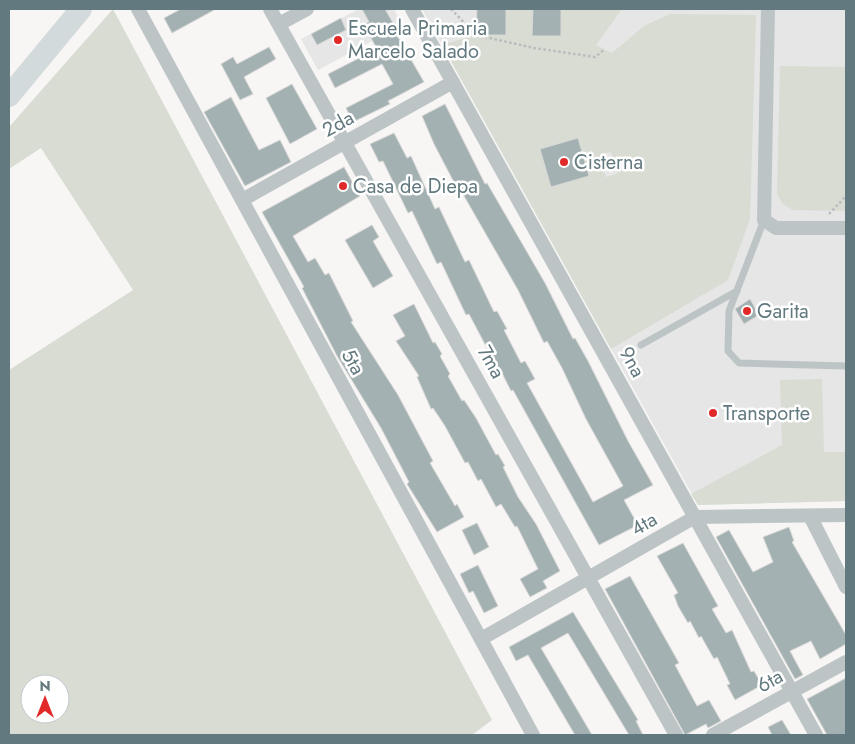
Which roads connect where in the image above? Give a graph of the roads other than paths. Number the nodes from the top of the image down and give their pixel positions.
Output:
1 (81, 9) edge
2 (138, 9) edge
3 (270, 9) edge
4 (307, 9) edge
5 (412, 9) edge
6 (768, 9) edge
7 (279, 24) junction
8 (453, 82) junction
9 (9, 96) edge
10 (345, 143) junction
11 (242, 200) junction
12 (764, 220) junction
13 (846, 228) edge
14 (737, 291) junction
15 (641, 346) road end
16 (846, 366) edge
17 (846, 515) edge
18 (810, 516) junction
19 (695, 517) junction
20 (589, 578) junction
21 (846, 587) edge
22 (481, 640) junction
23 (846, 662) edge
24 (792, 692) junction
25 (533, 735) edge
26 (676, 735) edge
27 (713, 735) edge
28 (816, 735) edge

1 - 9 main road
2 - 11 street, 5ta
3 - 7 street, 7ma
4 - 7 street
5 - 8 street, 9na
6 - 12 street
7 - 10 street, 7ma
8 - 10 street, 2da
8 - 19 street, 9na
10 - 11 street, 2da
10 - 20 street, 7ma
11 - 22 street, 5ta
12 - 13 street
12 - 14 lane
14 - 15 lane
14 - 16 lane
17 - 18 street, 4ta
18 - 19 street, 4ta
18 - 21 street
19 - 20 street, 4ta
19 - 24 street, 9na
20 - 22 street, 4ta
20 - 26 street, 7ma
22 - 25 street, 5ta
23 - 24 street, 6ta
24 - 27 street, 6ta
24 - 28 street, 9na

